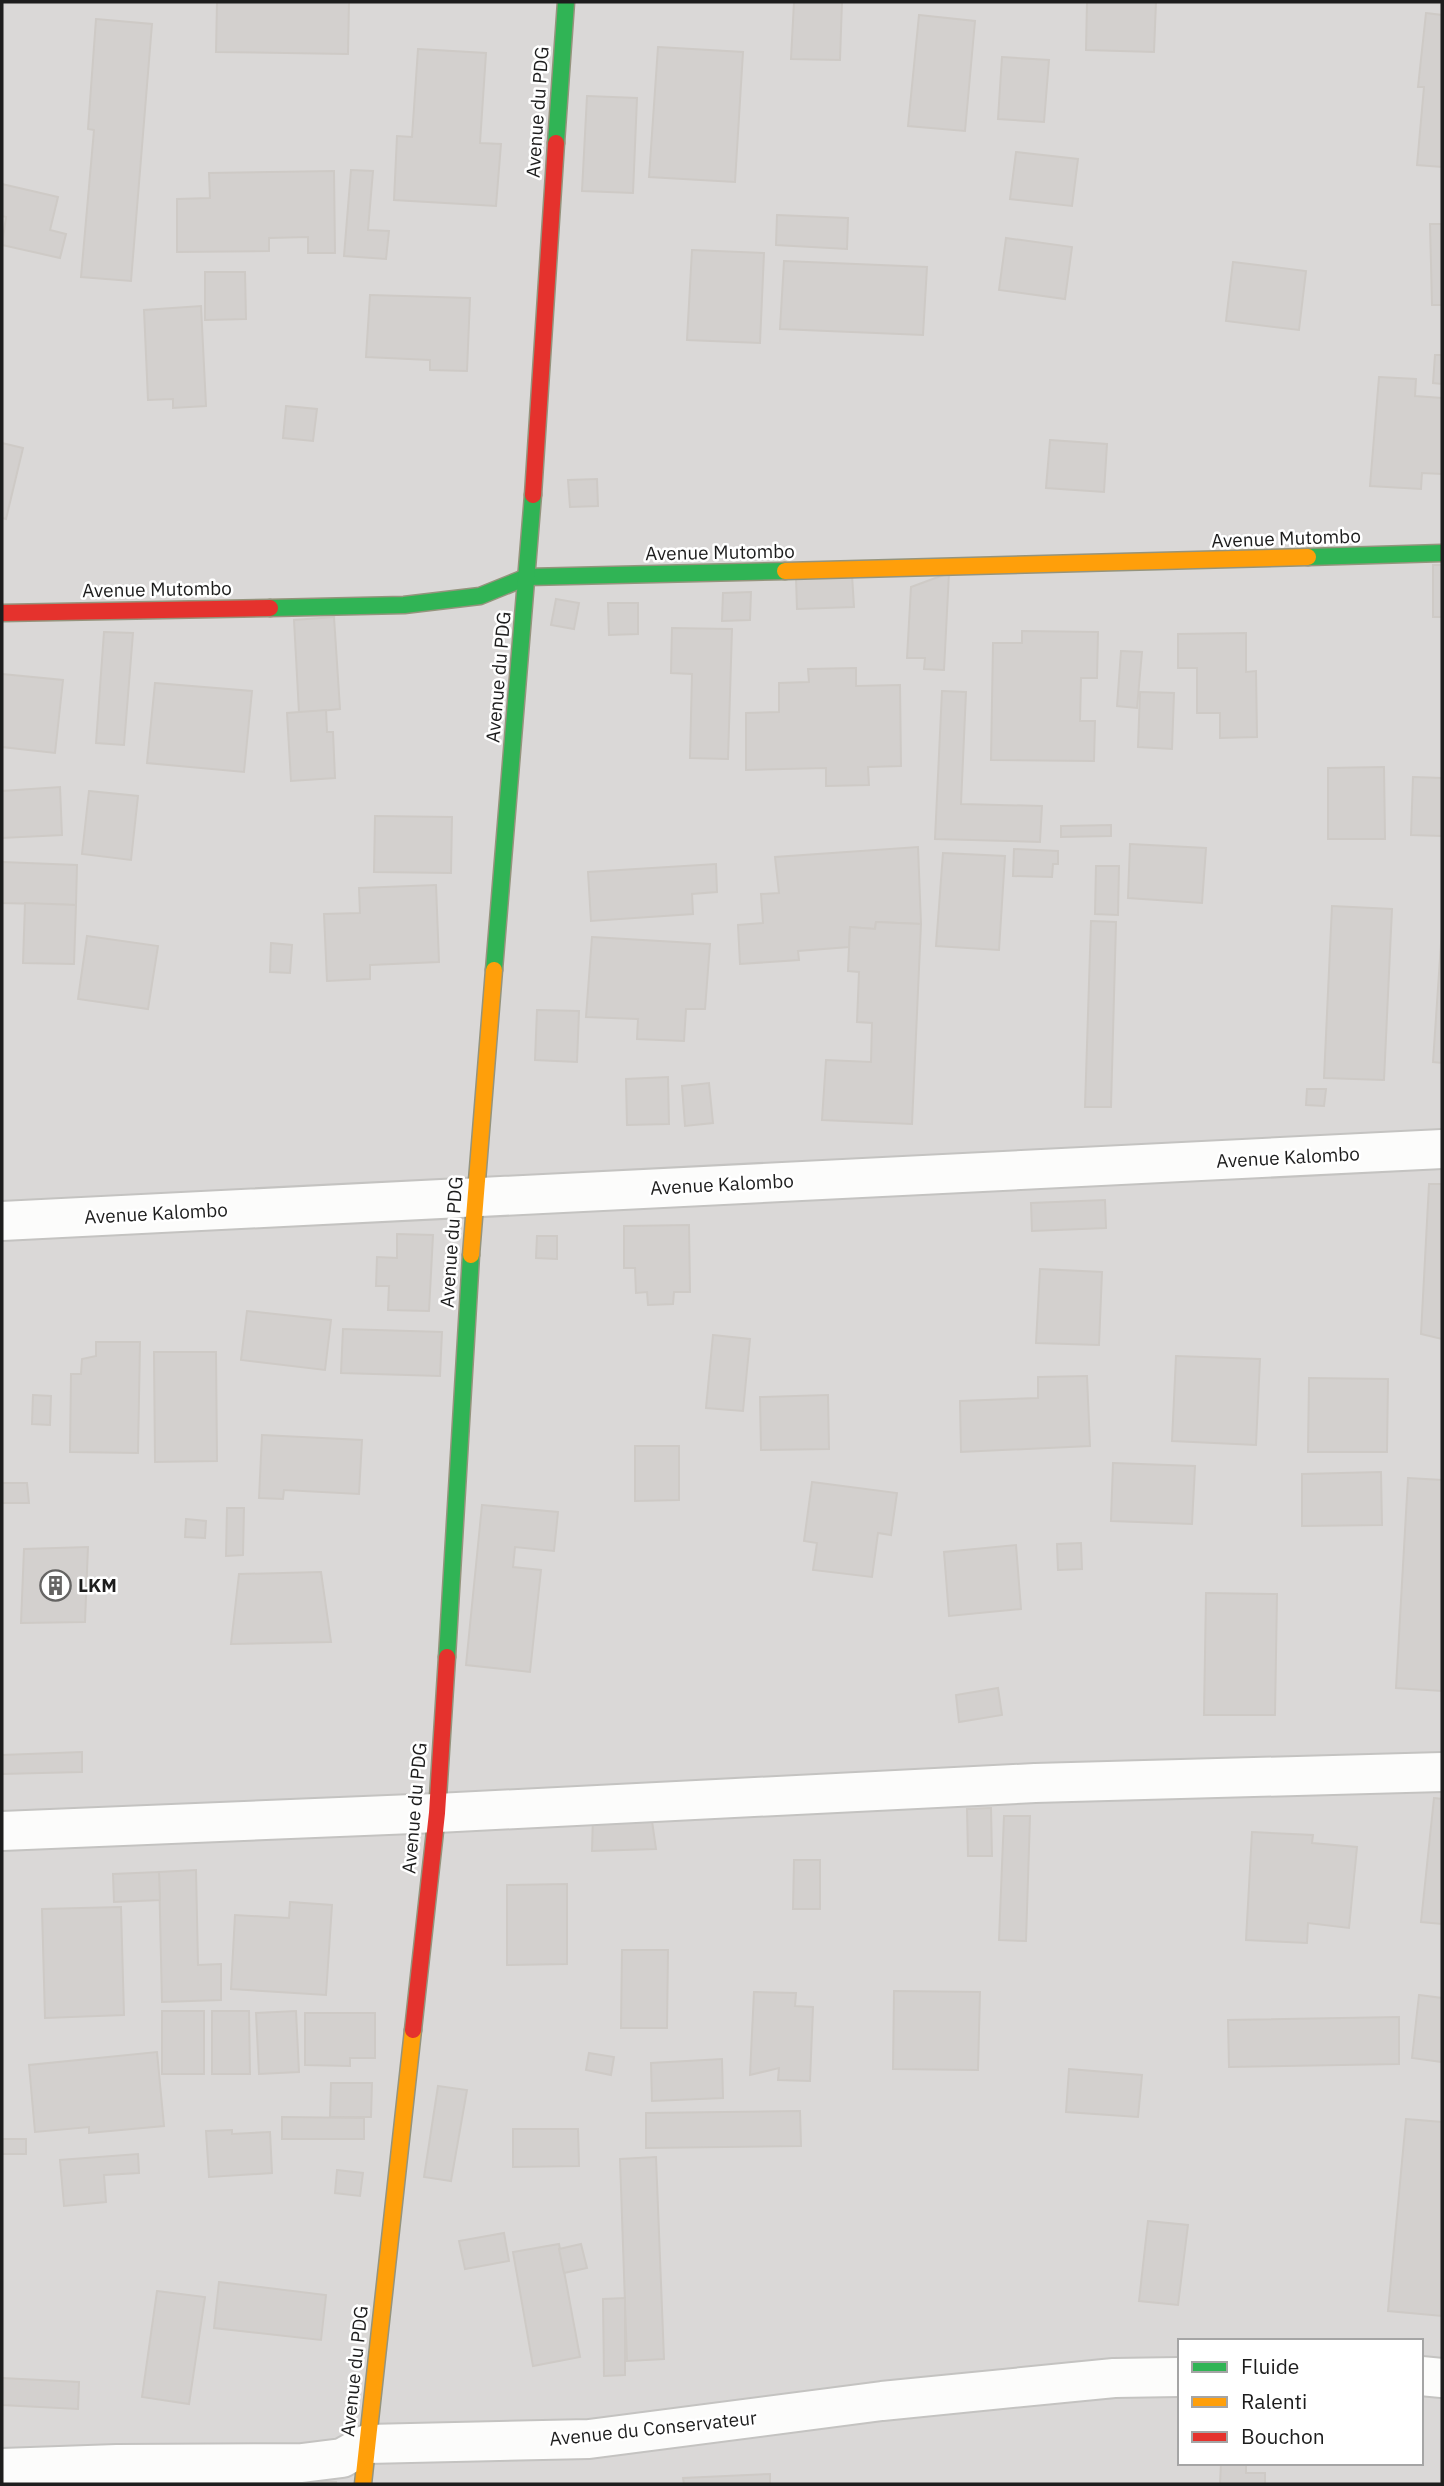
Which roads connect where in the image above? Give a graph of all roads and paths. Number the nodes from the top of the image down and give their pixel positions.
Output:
1 (566, 2) edge
2 (1442, 554) edge
3 (527, 577) junction
4 (2, 613) edge
5 (1442, 1149) edge
6 (475, 1196) junction
7 (2, 1222) edge
8 (1442, 1772) edge
9 (437, 1813) junction
10 (2, 1831) edge
11 (1423, 2376) edge
12 (1178, 2377) edge
13 (1442, 2378) edge
14 (367, 2444) junction
15 (2, 2469) edge
16 (363, 2484) edge

1 - 3 street, Avenue du PDG
2 - 3 street, Avenue Mutombo
3 - 4 street, Avenue Mutombo
3 - 6 street, Avenue du PDG
5 - 6 street, Avenue Kalombo
6 - 7 street, Avenue Kalombo
6 - 9 street, Avenue du PDG
8 - 9 street
9 - 10 street
9 - 14 street, Avenue du PDG
11 - 13 street
12 - 14 street, Avenue du Conservateur
14 - 15 street, Avenue du Conservateur
14 - 16 street, Avenue du PDG

